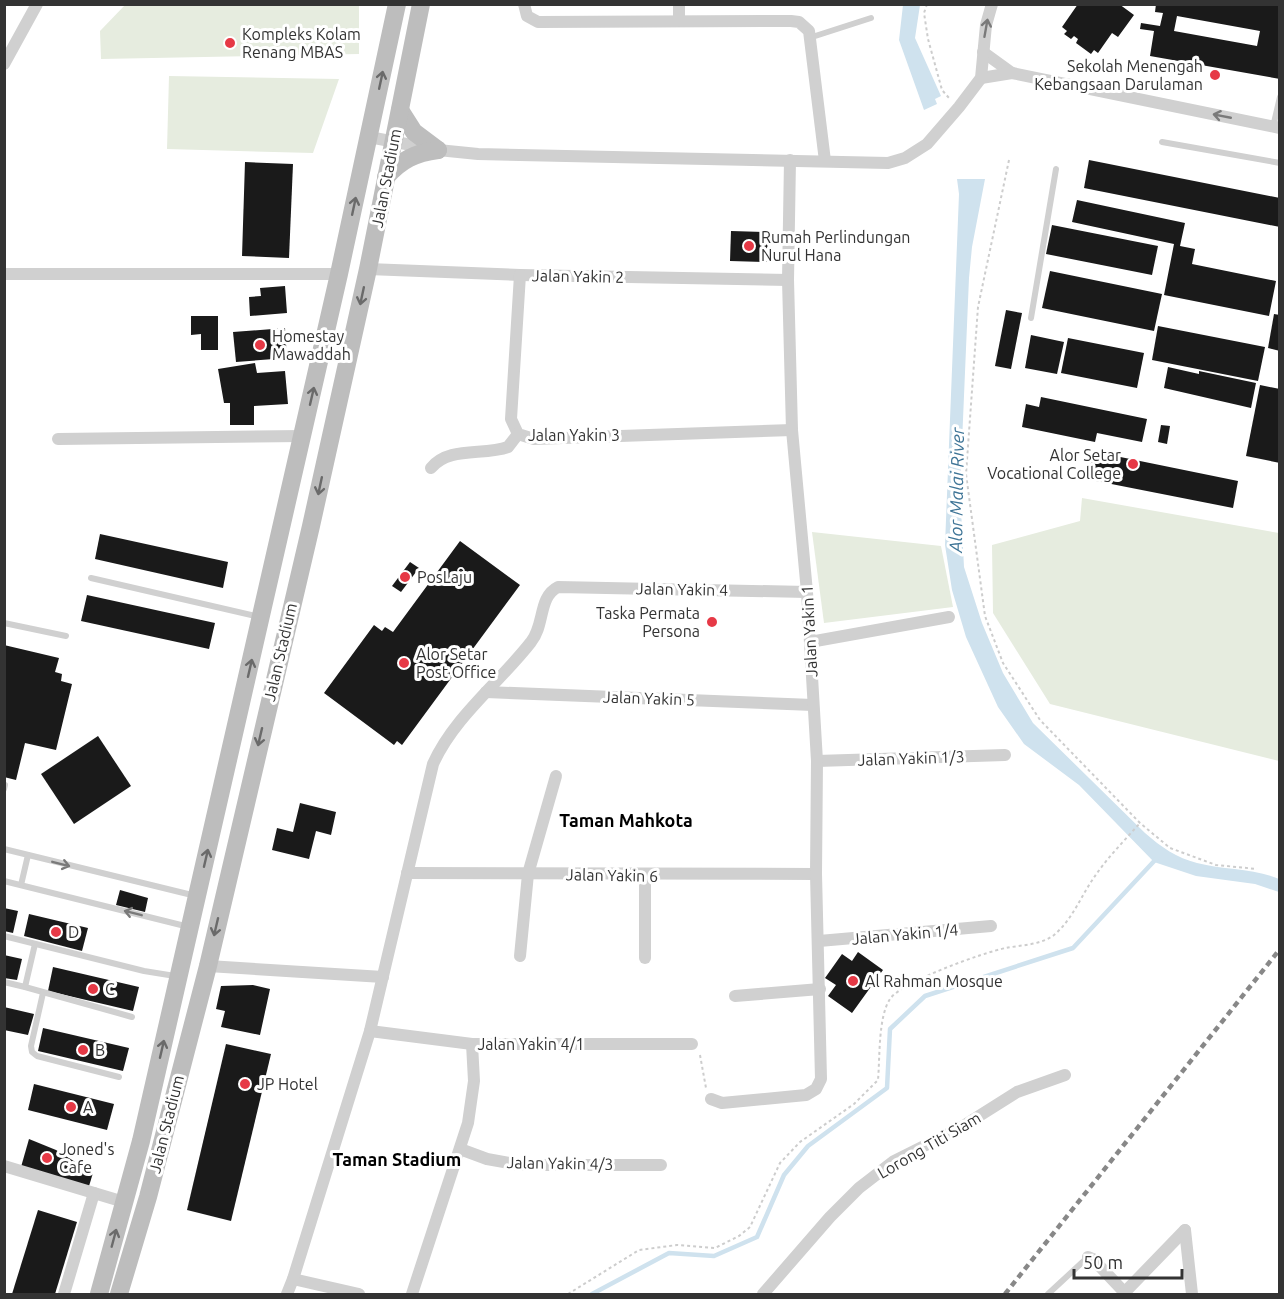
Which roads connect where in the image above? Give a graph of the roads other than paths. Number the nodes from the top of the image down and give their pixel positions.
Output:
1 (37, 4) edge
2 (397, 4) edge
3 (421, 4) edge
4 (524, 4) edge
5 (679, 4) edge
6 (992, 4) edge
7 (871, 18) dead end
8 (679, 21) junction
9 (809, 38) junction
10 (982, 52) junction
11 (4, 64) edge
12 (1012, 73) junction
13 (981, 78) junction
14 (1280, 97) edge
15 (400, 110) junction
16 (1276, 127) edge
17 (369, 137) junction
18 (393, 142) junction
19 (1162, 142) dead end
20 (438, 150) junction
21 (790, 160) junction
22 (825, 160) junction
23 (1280, 163) edge
24 (1056, 170) dead end
25 (386, 177) junction
26 (368, 269) junction
27 (4, 274) edge
28 (339, 274) junction
29 (520, 275) junction
30 (788, 280) junction
31 (1031, 318) dead end
32 (792, 430) junction
33 (518, 434) junction
34 (303, 436) junction
35 (58, 439) dead end
36 (431, 468) dead end
37 (91, 578) dead end
38 (807, 592) junction
39 (262, 617) junction
40 (949, 617) dead end
41 (4, 623) edge
42 (66, 636) dead end
43 (810, 642) junction
44 (486, 692) junction
45 (813, 705) junction
46 (1005, 755) dead end
47 (817, 761) junction
48 (556, 777) dead end
49 (4, 849) edge
50 (28, 855) junction
51 (407, 873) junction
52 (528, 874) junction
53 (816, 874) junction
54 (645, 875) junction
55 (4, 881) edge
56 (21, 885) junction
57 (197, 897) junction
58 (992, 926) dead end
59 (190, 927) junction
60 (4, 936) edge
61 (819, 941) junction
62 (35, 944) junction
63 (520, 956) dead end
64 (645, 958) dead end
65 (208, 966) junction
66 (179, 977) junction
67 (383, 977) junction
68 (4, 982) edge
69 (25, 987) junction
70 (820, 989) junction
71 (43, 993) junction
72 (735, 996) dead end
73 (132, 1017) dead end
74 (370, 1031) junction
75 (472, 1044) junction
76 (692, 1044) road end
77 (1065, 1075) dead end
78 (119, 1077) dead end
79 (711, 1100) road end
80 (460, 1149) junction
81 (661, 1165) dead end
82 (4, 1166) edge
83 (94, 1193) junction
84 (124, 1202) junction
85 (1088, 1257) joint
86 (293, 1279) junction
87 (64, 1294) edge
88 (99, 1294) edge
89 (119, 1294) edge
90 (286, 1294) edge
91 (359, 1294) edge
92 (412, 1294) edge
93 (764, 1294) edge
94 (1048, 1294) edge
95 (1125, 1294) edge
96 (1192, 1294) edge

1 - 11 street
17 -> 2 main road, Jalan Stadium
3 - 15 main road, Jalan Stadium
4 - 8 street
5 - 8 street
10 -> 6 street
7 - 9 lane
8 - 9 street
9 - 22 street
10 - 12 street
10 - 13 street
12 - 13 street
16 -> 12 street
13 - 22 street
14 - 16 lane
15 - 18 main road, Jalan Stadium
15 - 20 main road
17 - 18 street
28 -> 17 main road, Jalan Stadium
18 - 20 street
18 - 25 main road, Jalan Stadium
19 - 23 lane
20 - 21 street
20 - 25 main road
21 - 22 street
21 - 30 street, Jalan Yakin 1
24 - 31 lane
25 - 26 main road, Jalan Stadium
26 - 29 street, Jalan Yakin 2
26 -> 65 main road, Jalan Stadium
27 - 28 street
34 -> 28 main road, Jalan Stadium
29 - 30 street, Jalan Yakin 2
29 - 33 street, Jalan Yakin 3
30 - 32 street, Jalan Yakin 1
32 - 33 street, Jalan Yakin 3
32 - 38 street, Jalan Yakin 1
33 - 36 street
34 - 35 street
34 - 39 main road, Jalan Stadium
37 - 39 lane
38 - 43 street, Jalan Yakin 1
38 - 44 street, Jalan Yakin 4
57 -> 39 main road, Jalan Stadium
40 - 43 street
41 - 42 lane
43 - 45 street, Jalan Yakin 1
44 - 45 street, Jalan Yakin 5
44 - 51 street
45 - 47 street, Jalan Yakin 1
46 - 47 street, Jalan Yakin 1/3
47 - 53 street, Jalan Yakin 1
48 - 52 street
49 - 50 lane
50 - 56 lane
50 -> 57 lane
51 - 52 street, Jalan Yakin 6
51 - 67 street
52 - 54 street, Jalan Yakin 6
52 - 63 street
53 - 54 street, Jalan Yakin 6
53 - 61 street, Jalan Yakin 1
54 - 64 street
55 - 56 lane
59 -> 56 lane
57 - 59 main road, Jalan Stadium
58 - 61 street, Jalan Yakin 1/4
59 - 66 main road, Jalan Stadium
60 - 62 lane
61 - 70 street, Jalan Yakin 1
62 - 66 lane
62 - 69 lane
65 - 67 street
65 - 89 main road, Jalan Stadium
84 -> 66 main road, Jalan Stadium
67 - 74 street
68 - 69 lane
69 - 71 lane
70 - 72 street
70 - 79 street, Jalan Yakin 1
71 - 73 lane
71 - 78 lane
74 - 75 street, Jalan Yakin 4/1
74 - 86 street
75 - 76 street, Jalan Yakin 4/1
75 - 80 street
77 - 93 street, Lorong Titi Siam
80 - 81 street, Jalan Yakin 4/3
80 - 92 street
82 - 83 street
83 - 84 street
83 - 87 street
88 -> 84 main road, Jalan Stadium
85 - 94 lane
85 - 95 street
86 - 90 street
86 - 91 street
95 - 96 street

